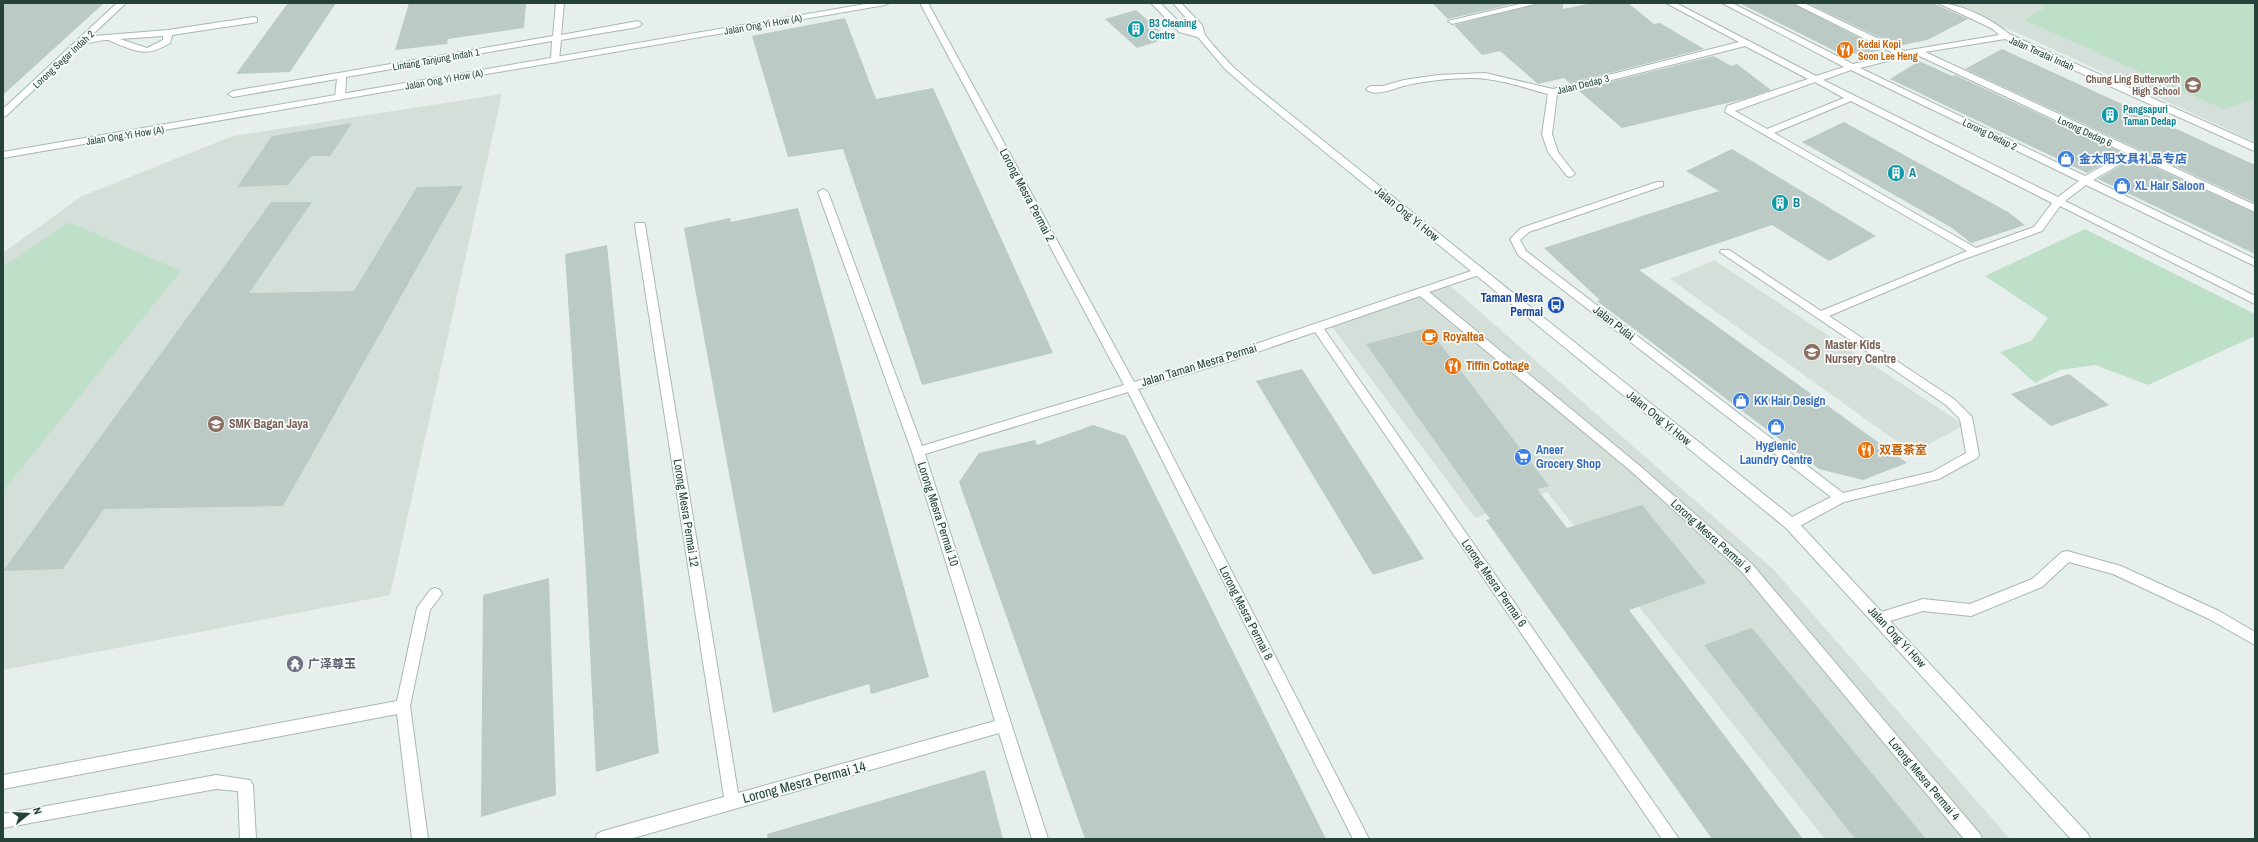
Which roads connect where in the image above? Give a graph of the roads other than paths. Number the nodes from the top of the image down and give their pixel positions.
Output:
1 (122, 3) edge
2 (560, 3) edge
3 (885, 3) edge
4 (924, 3) edge
5 (1155, 3) edge
6 (1177, 3) edge
7 (1535, 3) edge
8 (1670, 3) edge
9 (1726, 3) edge
10 (1797, 3) edge
11 (1942, 3) edge
12 (254, 20) dead end
13 (1452, 21) dead end
14 (638, 24) dead end
15 (168, 33) junction
16 (1201, 35) junction
17 (2006, 36) junction
18 (556, 38) junction
19 (110, 39) junction
20 (82, 40) junction
21 (1747, 43) junction
22 (1916, 51) junction
23 (1903, 54) junction
24 (556, 60) junction
25 (1852, 67) junction
26 (342, 75) junction
27 (1817, 79) junction
28 (1370, 89) dead end
29 (1553, 92) junction
30 (233, 94) dead end
31 (340, 97) junction
32 (1851, 98) junction
33 (3, 114) edge
34 (1766, 133) junction
35 (2255, 148) edge
36 (2132, 153) junction
37 (4, 156) edge
38 (1570, 174) dead end
39 (2086, 180) junction
40 (1660, 184) dead end
41 (823, 192) dead end
42 (2058, 202) junction
43 (2255, 209) edge
44 (640, 225) dead end
45 (1725, 252) dead end
46 (1976, 252) junction
47 (2255, 263) edge
48 (1478, 272) junction
49 (1422, 292) junction
50 (2255, 300) edge
51 (1821, 315) junction
52 (1317, 327) junction
53 (1131, 387) junction
54 (918, 452) junction
55 (1842, 498) junction
56 (1791, 524) junction
57 (435, 594) dead end
58 (1880, 618) junction
59 (2255, 639) edge
60 (403, 706) junction
61 (1005, 725) junction
62 (3, 782) edge
63 (732, 802) junction
64 (3, 821) edge
65 (248, 839) edge
66 (420, 839) edge
67 (604, 839) edge
68 (1040, 839) edge
69 (1361, 839) edge
70 (1671, 839) edge
71 (1974, 839) edge
72 (2082, 839) edge

1 - 20 street, Lorong Segar Indah 2
2 - 18 street
3 - 24 street, Jalan Ong Yi How (A)
4 - 53 street, Lorong Mesra Permai 2
5 - 16 street
6 - 16 street, Jalan Ong Yi How
7 - 13 street
8 - 21 street
9 - 25 street, Lorong Dedap 2
10 - 23 street
11 - 17 street, Jalan Teratai Indah
12 - 15 street
14 - 18 street, Lintang Tanjung Indah 1
15 - 19 street
15 - 19 street
16 - 48 street, Jalan Ong Yi How
17 - 22 street
17 - 35 street, Jalan Teratai Indah
18 - 24 street
18 - 26 street, Lintang Tanjung Indah 1
19 - 20 street
20 - 33 street, Lorong Segar Indah 2
21 - 27 street
21 - 29 street, Jalan Dedap 3
22 - 23 street
22 - 36 street, Lorong Dedap 6
23 - 25 street
24 - 31 street, Jalan Ong Yi How (A)
25 - 27 street
25 - 39 street, Lorong Dedap 2
26 - 30 street, Lintang Tanjung Indah 1
26 - 31 street
27 - 32 street
27 - 34 street
28 - 29 street, Jalan Dedap 3
29 - 38 street
31 - 37 street, Jalan Ong Yi How (A)
32 - 34 street
32 - 42 street
34 - 46 street
36 - 39 street
36 - 43 street, Lorong Dedap 6
39 - 42 street
39 - 47 street, Lorong Dedap 2
40 - 55 street, Jalan Pulai
41 - 54 street, Lorong Mesra Permai 10
42 - 46 street
42 - 50 street
44 - 63 street, Lorong Mesra Permai 12
45 - 51 street
46 - 51 street
48 - 49 street, Jalan Taman Mesra Permai
48 - 56 street, Jalan Ong Yi How
49 - 52 street, Jalan Taman Mesra Permai
49 - 71 street, Lorong Mesra Permai 4
51 - 55 street
52 - 53 street, Jalan Taman Mesra Permai
52 - 70 street, Lorong Mesra Permai 6
53 - 54 street, Jalan Taman Mesra Permai
53 - 69 street, Lorong Mesra Permai 8
54 - 61 street, Lorong Mesra Permai 10
55 - 56 street
56 - 58 street, Jalan Ong Yi How
57 - 60 street
58 - 59 street
58 - 72 street, Jalan Ong Yi How
60 - 62 street
60 - 66 street
61 - 63 street, Lorong Mesra Permai 14
61 - 68 street, Lorong Mesra Permai 10
63 - 67 street, Lorong Mesra Permai 14
64 - 65 street

